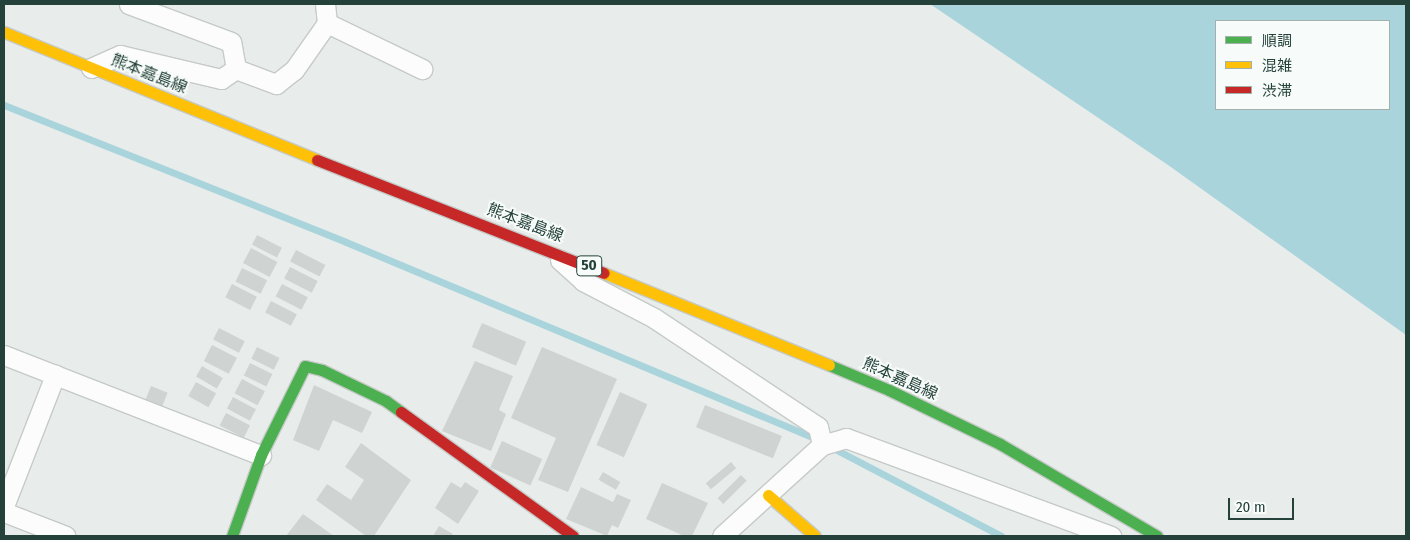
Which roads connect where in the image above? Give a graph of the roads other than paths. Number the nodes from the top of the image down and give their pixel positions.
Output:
1 (129, 4) edge
2 (325, 4) edge
3 (326, 23) junction
4 (4, 32) edge
5 (91, 68) junction
6 (236, 69) junction
7 (422, 69) dead end
8 (549, 250) junction
9 (4, 355) edge
10 (55, 375) junction
11 (822, 445) junction
12 (262, 455) junction
13 (768, 495) junction
14 (4, 506) edge
15 (4, 512) edge
16 (66, 536) edge
17 (232, 536) edge
18 (573, 536) edge
19 (722, 536) edge
20 (815, 536) edge
21 (1111, 536) edge
22 (1157, 536) edge

1 - 6 street
2 - 3 street
3 - 6 street
3 - 7 street
4 - 5 main road, 熊本嘉島線 / 50
5 - 6 street
5 - 8 main road, 熊本嘉島線 / 50
8 - 11 street
8 - 22 main road, 熊本嘉島線 / 50
9 - 10 street
10 - 12 street
10 - 14 street
11 - 13 street
11 - 21 street
12 - 17 main road
12 - 18 main road
13 - 19 street
13 - 20 main road
15 - 16 street

